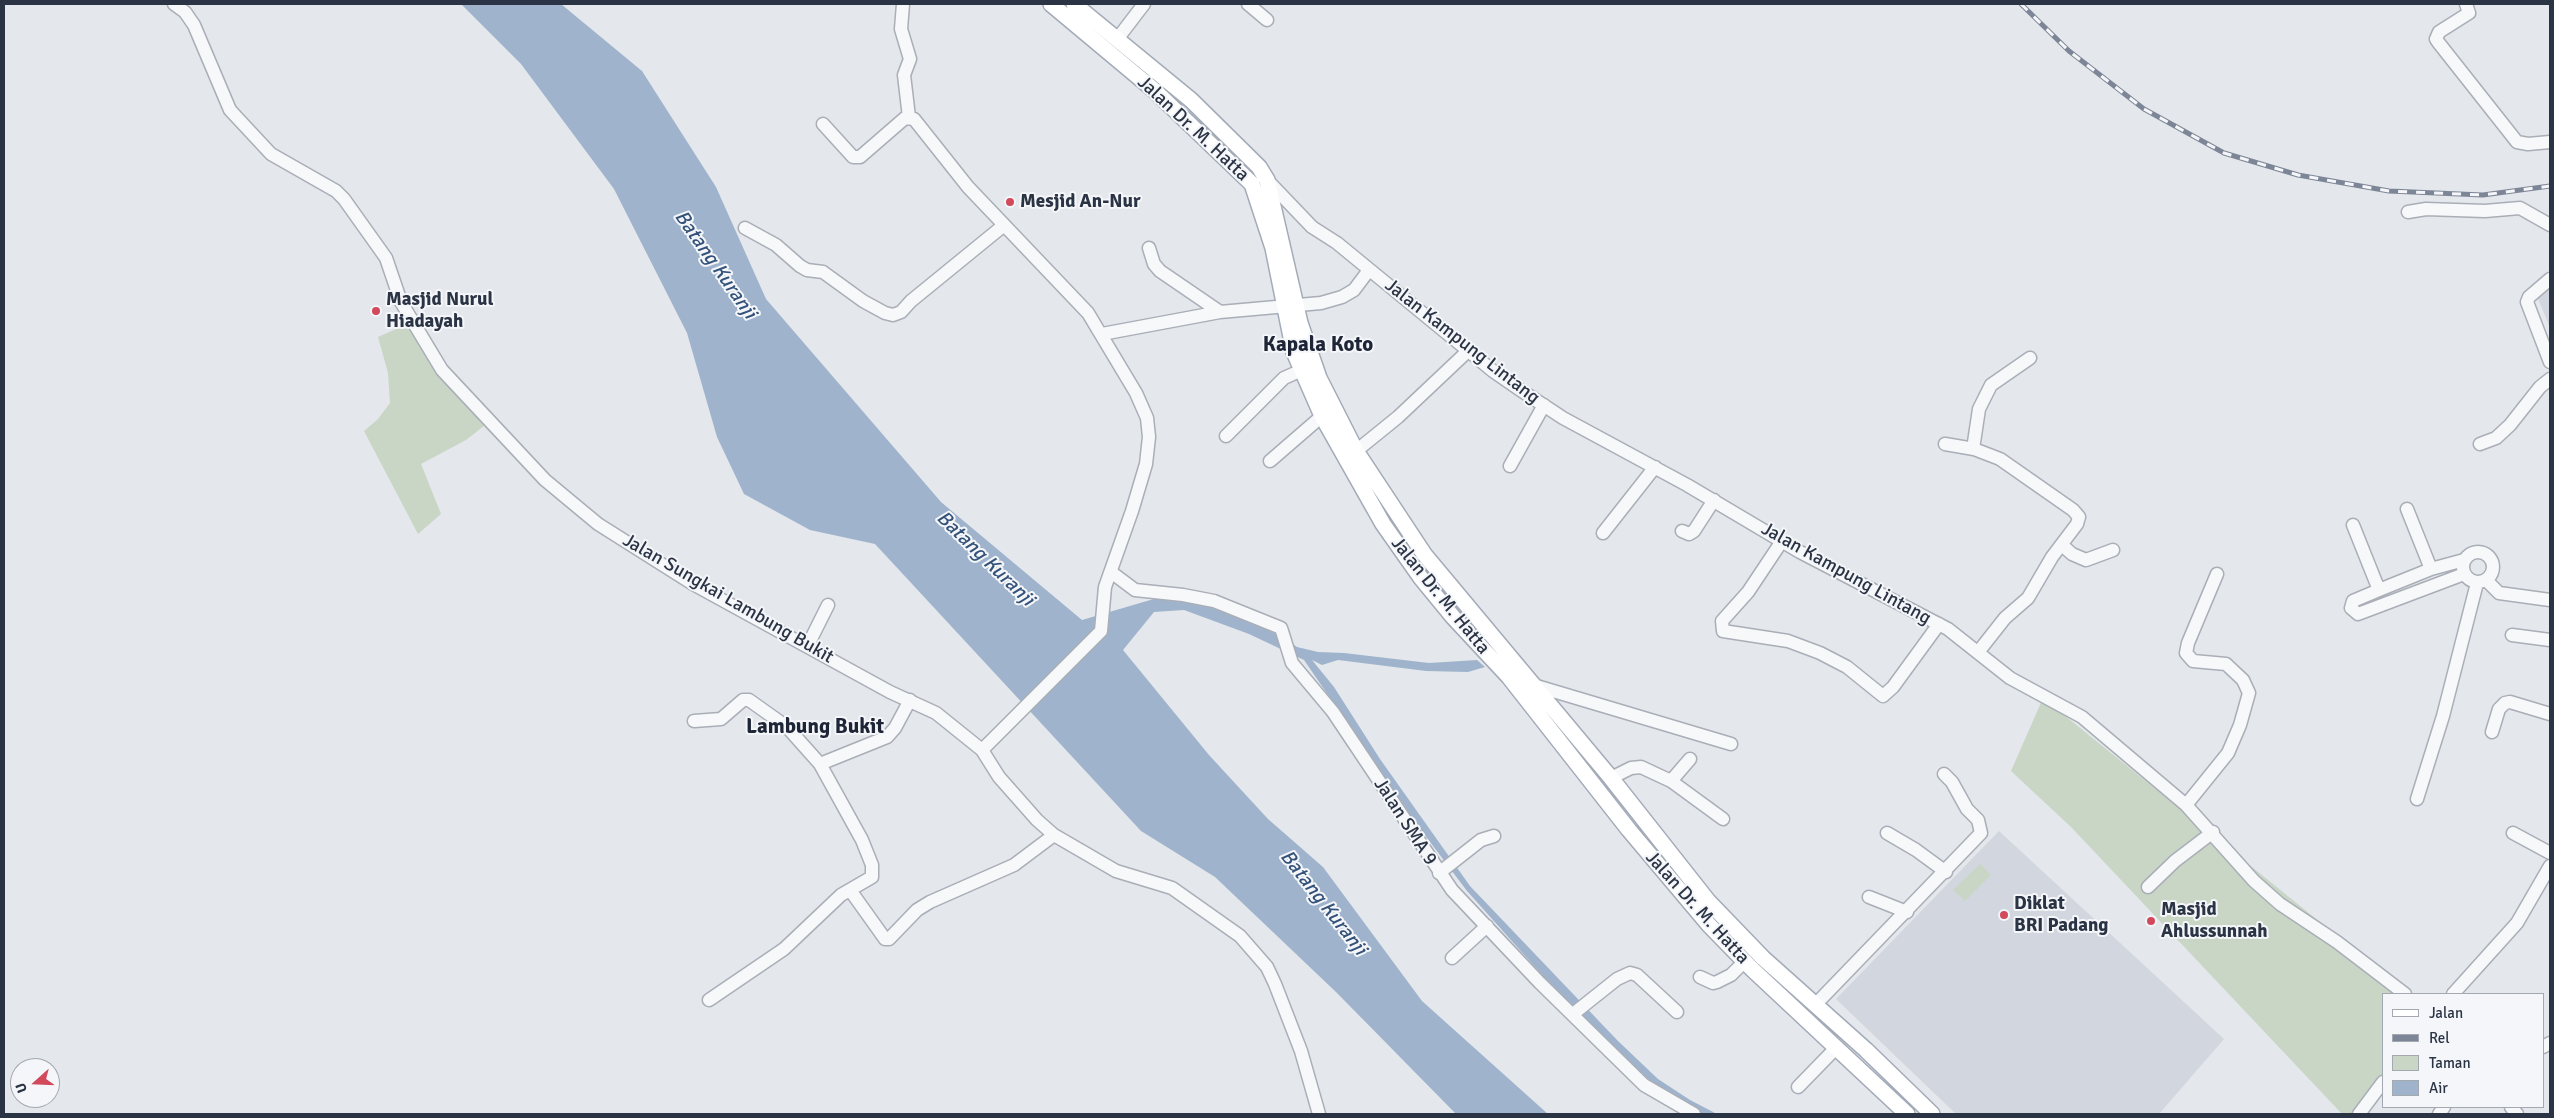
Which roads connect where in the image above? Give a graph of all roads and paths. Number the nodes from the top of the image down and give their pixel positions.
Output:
1 (174, 4) edge
2 (903, 4) edge
3 (1051, 4) edge
4 (1144, 4) edge
5 (1248, 4) edge
6 (2466, 4) edge
7 (1080, 8) edge
8 (1268, 20) dead end
9 (1075, 25) junction
10 (1118, 38) junction
11 (909, 117) junction
12 (823, 124) dead end
13 (2550, 142) edge
14 (1267, 180) junction
15 (1252, 184) junction
16 (2408, 212) dead end
17 (2550, 225) edge
18 (1003, 226) junction
19 (744, 228) dead end
20 (1149, 248) dead end
21 (1370, 270) junction
22 (2550, 279) edge
23 (1290, 306) junction
24 (1220, 312) junction
25 (1102, 334) junction
26 (1468, 350) junction
27 (2030, 358) dead end
28 (2550, 362) edge
29 (1302, 370) junction
30 (2550, 379) edge
31 (1544, 406) junction
32 (1322, 416) junction
33 (1226, 436) dead end
34 (1945, 444) dead end
35 (2480, 444) dead end
36 (1973, 449) junction
37 (1356, 451) junction
38 (1270, 461) dead end
39 (1510, 466) dead end
40 (1655, 467) junction
41 (1714, 500) junction
42 (2407, 509) dead end
43 (2353, 525) dead end
44 (1682, 530) dead end
45 (1604, 533) dead end
46 (1782, 541) junction
47 (2062, 545) junction
48 (2112, 550) dead end
49 (2464, 560) junction
50 (2431, 569) junction
51 (1111, 572) junction
52 (2217, 574) dead end
53 (2464, 574) junction
54 (2482, 581) junction
55 (2379, 590) junction
56 (2550, 600) edge
57 (828, 605) dead end
58 (1939, 624) junction
59 (2512, 635) dead end
60 (2550, 640) edge
61 (808, 645) junction
62 (1979, 651) junction
63 (1538, 690) junction
64 (910, 700) junction
65 (2550, 714) edge
66 (694, 721) dead end
67 (2492, 732) dead end
68 (1731, 744) dead end
69 (982, 750) junction
70 (1690, 759) dead end
71 (820, 764) junction
72 (1944, 774) dead end
73 (1611, 778) junction
74 (1670, 781) junction
75 (2417, 799) dead end
76 (2186, 805) junction
77 (1723, 819) dead end
78 (2213, 832) junction
79 (1887, 833) dead end
80 (2513, 833) dead end
81 (1054, 835) junction
82 (1494, 836) dead end
83 (2550, 853) edge
84 (1448, 866) junction
85 (1946, 872) junction
86 (2549, 874) edge
87 (2148, 887) dead end
88 (850, 890) junction
89 (1870, 896) dead end
90 (1907, 912) junction
91 (1487, 926) junction
92 (1452, 958) dead end
93 (1763, 958) junction
94 (1748, 965) junction
95 (1700, 977) dead end
96 (2404, 993) edge
97 (2454, 993) edge
98 (709, 1000) dead end
99 (1815, 1005) junction
100 (1577, 1009) junction
101 (1677, 1012) dead end
102 (1836, 1048) junction
103 (2382, 1083) edge
104 (1798, 1087) dead end
105 (2362, 1111) edge
106 (1319, 1114) edge
107 (1694, 1114) edge
108 (1907, 1114) edge
109 (1932, 1114) edge

1 - 61 street, Jalan Sungkai Lambung Bukit
2 - 11 street
3 - 9 main road, Jalan Dr. M. Hatta
4 - 10 street
5 - 8 street
6 - 13 street
7 - 9 main road
7 - 10 main road, Jalan Dr. M. Hatta
9 - 15 main road, Jalan Dr. M. Hatta
10 - 14 main road, Jalan Dr. M. Hatta
11 - 12 street
11 - 18 street
14 - 15 street
14 - 21 street, Jalan Kampung Lintang
14 - 23 main road, Jalan Dr. M. Hatta
15 - 23 main road, Jalan Dr. M. Hatta
16 - 17 street
18 - 19 street
18 - 25 street
20 - 24 street
21 - 23 street
21 - 26 street, Jalan Kampung Lintang
22 - 28 street
23 - 24 street
23 - 29 main road, Jalan Dr. M. Hatta
23 - 37 main road, Jalan Dr. M. Hatta
24 - 25 street
25 - 51 street
26 - 31 street, Jalan Kampung Lintang
26 - 37 street
27 - 36 street
29 - 32 main road, Jalan Dr. M. Hatta
29 - 33 street
30 - 35 street
31 - 39 street
31 - 40 street, Jalan Kampung Lintang
32 - 38 street
32 - 94 main road, Jalan Dr. M. Hatta
34 - 36 street
36 - 47 street
37 - 63 main road, Jalan Dr. M. Hatta
40 - 41 street, Jalan Kampung Lintang
40 - 45 street
41 - 44 street
41 - 46 street, Jalan Kampung Lintang
42 - 50 street
43 - 55 street
46 - 58 street, Jalan Kampung Lintang
46 - 58 street
47 - 48 street
47 - 62 street
49 - 50 street
49 - 53 street
49 - 54 street
50 - 55 street
51 - 69 street
51 - 84 street, Jalan SMA 9
52 - 76 street
53 - 54 street
53 - 55 street
54 - 56 street
54 - 75 street
57 - 61 street
58 - 62 street, Jalan Kampung Lintang
59 - 60 street
61 - 64 street, Jalan Sungkai Lambung Bukit
62 - 76 street, Jalan Kampung Lintang
63 - 68 street
63 - 73 main road, Jalan Dr. M. Hatta
64 - 69 street, Jalan Sungkai Lambung Bukit
64 - 71 street
65 - 67 street
66 - 71 street
69 - 81 street, Jalan Sungkai Lambung Bukit
70 - 74 street
71 - 88 street
72 - 85 street
73 - 74 street
73 - 93 main road, Jalan Dr. M. Hatta
74 - 77 street
76 - 78 street, Jalan Kampung Lintang
78 - 87 street
78 - 96 street, Jalan Kampung Lintang
79 - 85 street
80 - 83 street
81 - 88 street
81 - 106 street, Jalan Sungkai Lambung Bukit
82 - 84 street
84 - 91 street, Jalan SMA 9
85 - 90 street
86 - 97 street
88 - 98 street
89 - 90 street
90 - 99 street
91 - 92 street
91 - 100 street, Jalan SMA 9
93 - 94 main road
93 - 99 main road, Jalan Dr. M. Hatta
94 - 95 street
94 - 102 main road, Jalan Dr. M. Hatta
99 - 109 main road
100 - 101 street
100 - 107 street, Jalan SMA 9
102 - 104 street
102 - 108 main road, Jalan Dr. M. Hatta
103 - 105 street

